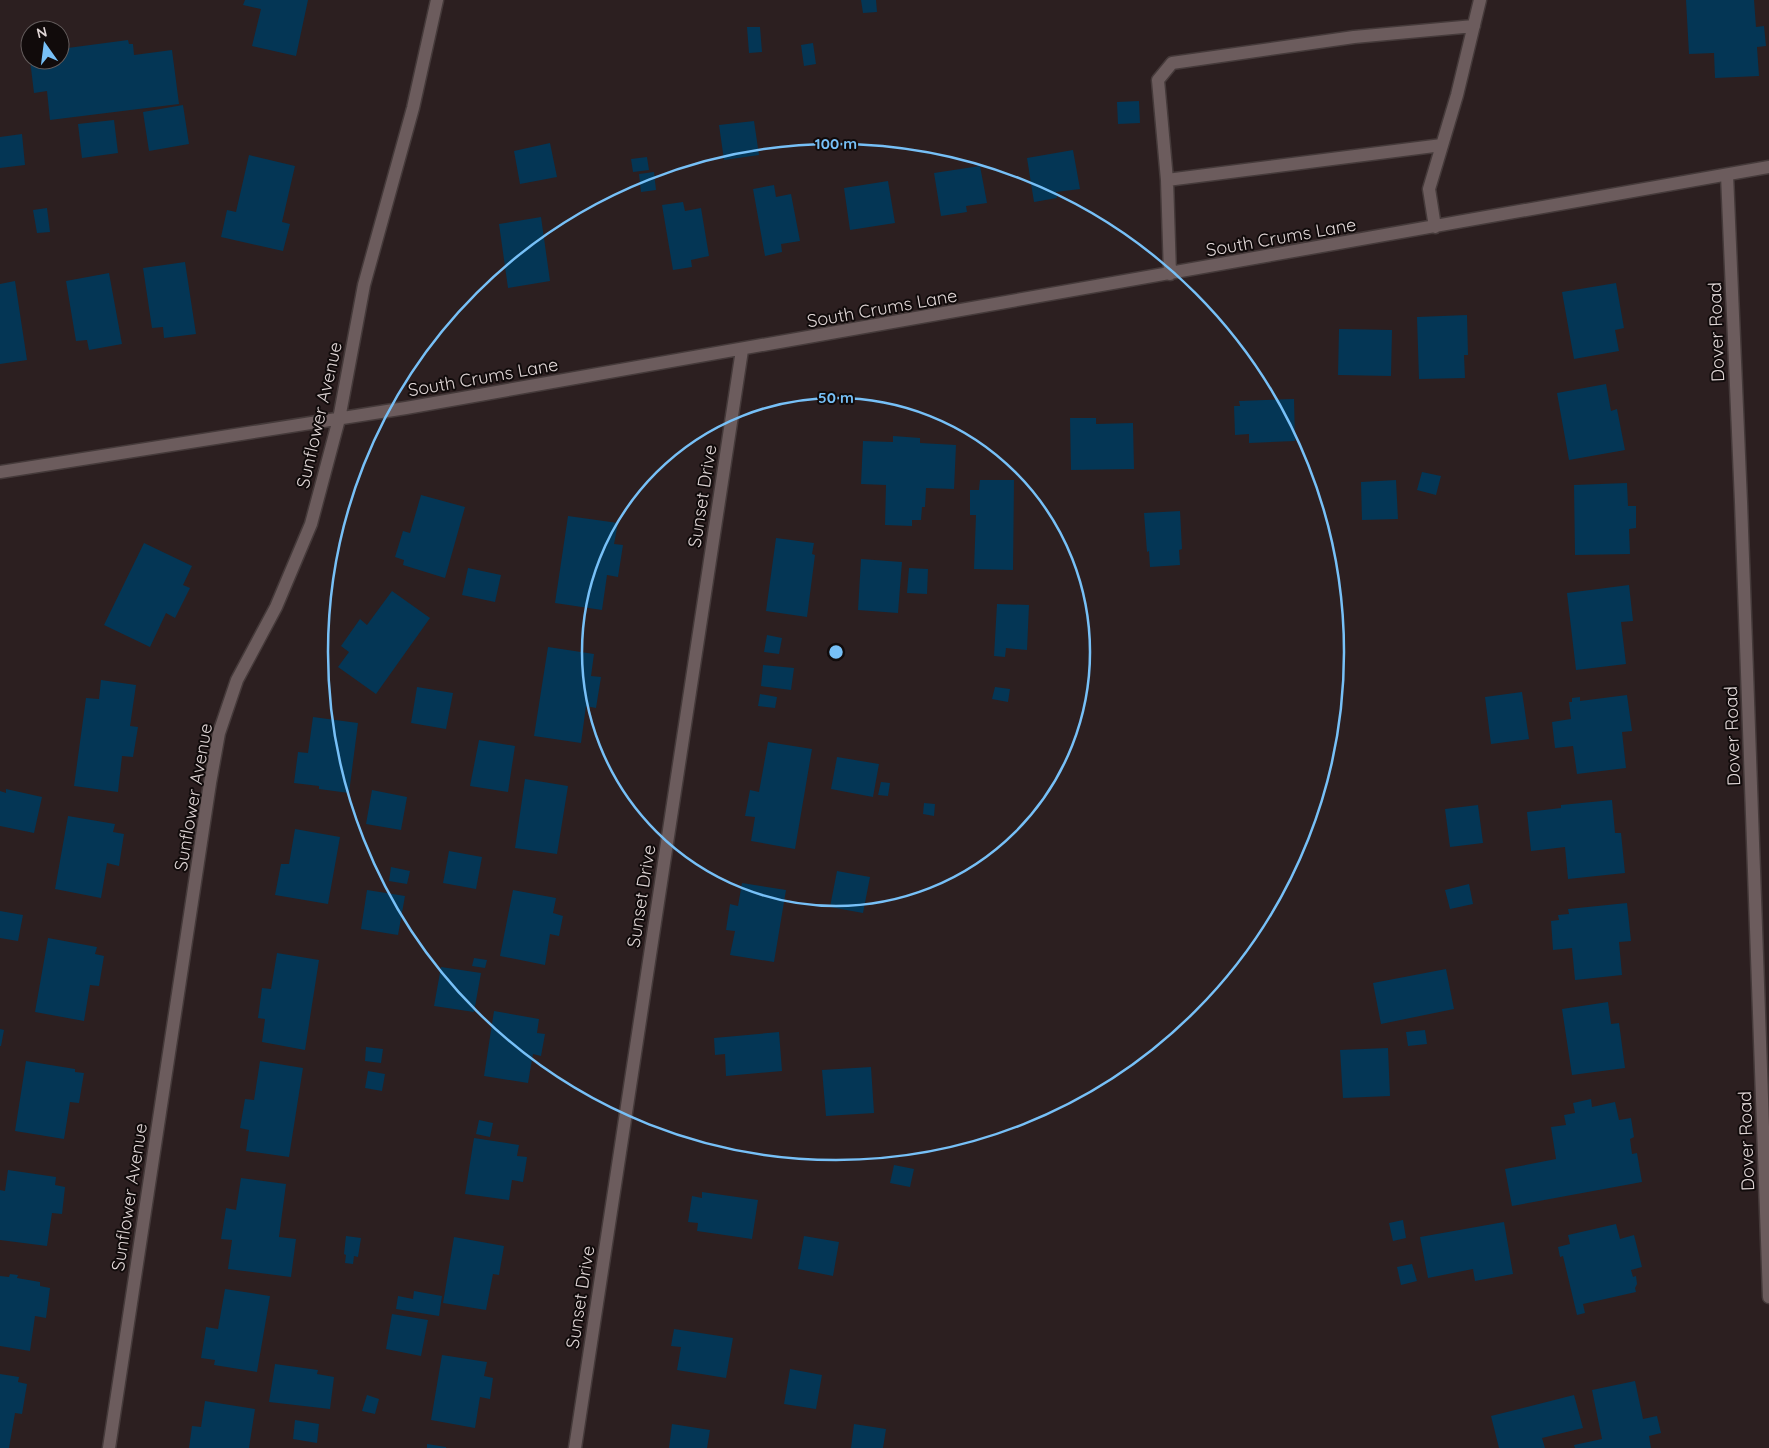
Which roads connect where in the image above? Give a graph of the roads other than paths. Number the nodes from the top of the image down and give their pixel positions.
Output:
1 (437, 0) edge
2 (1480, 0) edge
3 (1474, 26) junction
4 (1442, 145) junction
5 (1769, 167) edge
6 (1727, 175) junction
7 (1167, 180) junction
8 (1435, 227) junction
9 (1170, 274) junction
10 (742, 350) junction
11 (339, 419) junction
12 (0, 472) edge
13 (1769, 1296) edge
14 (109, 1448) edge
15 (575, 1448) edge

1 - 11 street, Sunflower Avenue
2 - 3 street
3 - 4 street
3 - 7 street
4 - 7 street
4 - 8 street
5 - 6 street, South Crums Lane
6 - 8 street, South Crums Lane
6 - 13 street, Dover Road
7 - 9 street
8 - 9 street, South Crums Lane
9 - 10 street, South Crums Lane
10 - 11 street, South Crums Lane
10 - 15 street, Sunset Drive
11 - 12 street, South Crums Lane
11 - 14 street, Sunflower Avenue

